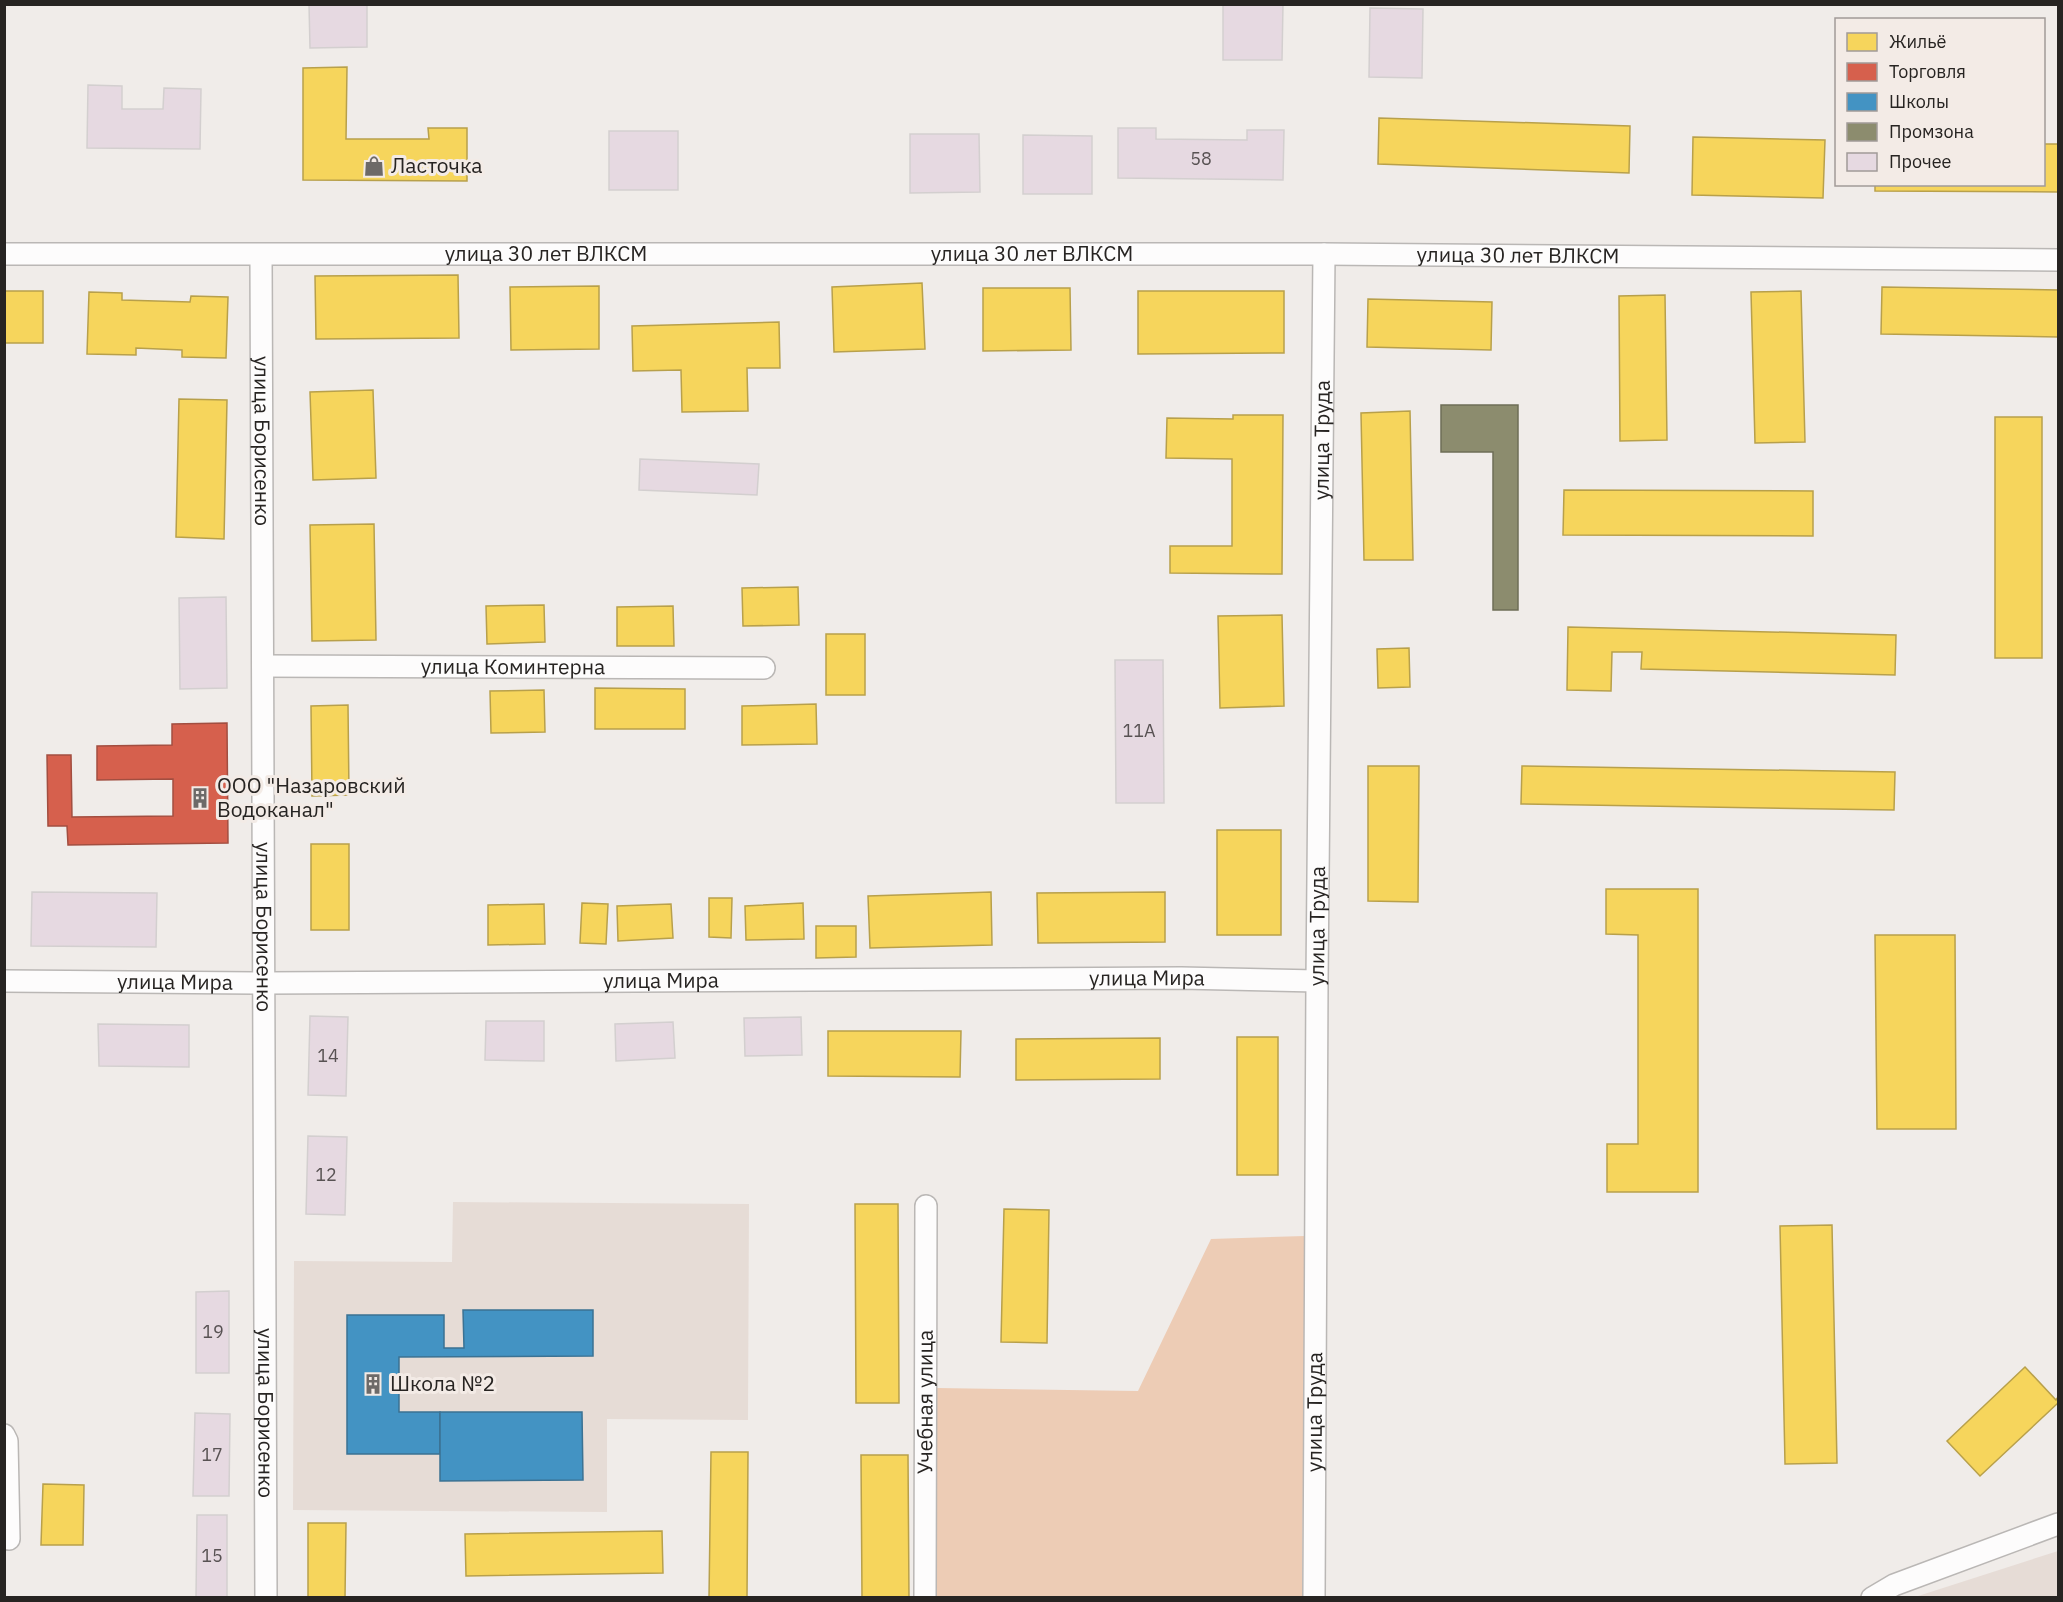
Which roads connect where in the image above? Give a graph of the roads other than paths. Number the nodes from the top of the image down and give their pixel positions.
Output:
1 (1324, 254) junction
2 (4, 255) edge
3 (261, 255) junction
4 (2058, 260) edge
5 (263, 666) junction
6 (764, 668) dead end
7 (4, 981) edge
8 (1317, 981) junction
9 (264, 983) junction
10 (926, 1206) dead end
11 (4, 1435) edge
12 (2058, 1524) edge
13 (9, 1539) dead end
14 (266, 1598) edge
15 (925, 1598) edge
16 (1314, 1598) edge
17 (1872, 1598) edge

1 - 3 street, улица 30 лет ВЛКСМ
1 - 4 street, улица 30 лет ВЛКСМ
1 - 8 street, улица Труда
2 - 3 street, улица 30 лет ВЛКСМ
3 - 5 street, улица Борисенко
5 - 6 street, улица Коминтерна
5 - 9 street, улица Борисенко
7 - 9 street, улица Мира
8 - 9 street, улица Мира
8 - 16 street, улица Труда
9 - 14 street, улица Борисенко
10 - 15 street, Учебная улица
11 - 13 street
12 - 17 street

